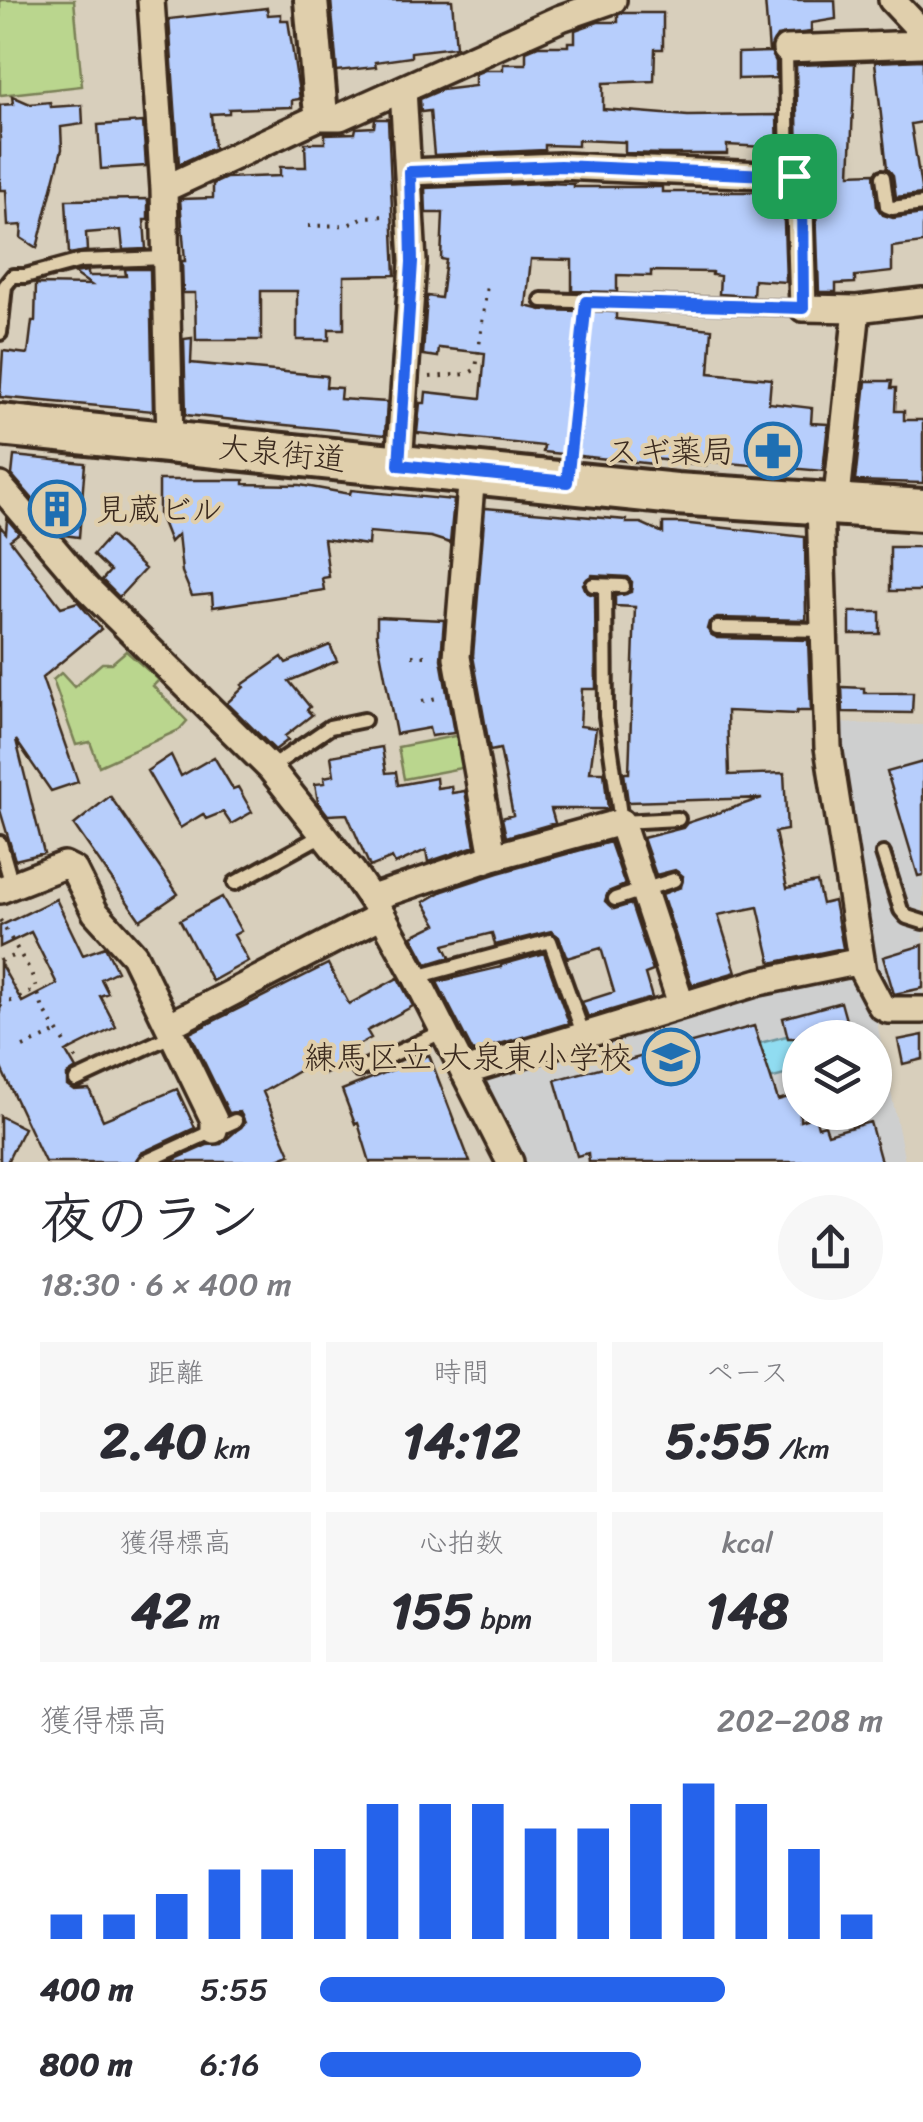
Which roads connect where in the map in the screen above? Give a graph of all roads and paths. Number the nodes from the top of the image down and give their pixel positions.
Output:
1 (151, 0) edge
2 (310, 0) edge
3 (613, 0) edge
4 (892, 0) edge
5 (923, 34) edge
6 (923, 41) edge
7 (786, 49) joint
8 (403, 89) junction
9 (320, 111) junction
10 (410, 172) junction
11 (788, 176) junction
12 (883, 177) dead end
13 (164, 189) junction
14 (923, 204) edge
15 (411, 214) junction
16 (308, 226) dead end
17 (166, 258) junction
18 (486, 285) dead end
19 (542, 300) dead end
20 (923, 301) edge
21 (586, 302) junction
22 (803, 308) junction
23 (857, 309) junction
24 (0, 333) edge
25 (405, 378) junction
26 (0, 425) edge
27 (170, 442) junction
28 (399, 465) junction
29 (472, 473) junction
30 (567, 482) junction
31 (0, 486) edge
32 (828, 506) junction
33 (923, 510) edge
34 (623, 586) dead end
35 (717, 628) dead end
36 (824, 630) junction
37 (364, 720) dead end
38 (270, 768) junction
39 (678, 819) dead end
40 (621, 822) junction
41 (324, 834) junction
42 (0, 842) edge
43 (883, 854) dead end
44 (493, 857) junction
45 (674, 880) dead end
46 (236, 884) dead end
47 (6, 888) edge
48 (644, 890) junction
49 (615, 899) dead end
50 (377, 907) junction
51 (0, 920) edge
52 (923, 922) edge
53 (18, 954) junction
54 (0, 961) edge
55 (861, 961) junction
56 (416, 976) junction
57 (35, 990) junction
58 (681, 1004) junction
59 (0, 1006) edge
60 (923, 1010) edge
61 (172, 1030) junction
62 (444, 1031) junction
63 (58, 1032) junction
64 (584, 1036) junction
65 (23, 1048) dead end
66 (87, 1063) dead end
67 (359, 1070) dead end
68 (464, 1072) junction
69 (76, 1080) dead end
70 (225, 1126) joint
71 (146, 1162) edge
72 (510, 1162) edge

1 - 13 street
2 - 9 street
3 - 8 street
4 - 5 street
6 - 7 street
7 - 11 lane
8 - 9 street
8 - 10 street
9 - 13 street
10 - 11 street
10 - 15 street
11 - 22 street
12 - 14 lane
13 - 17 street
15 - 16 path
15 - 25 street
17 - 24 lane
17 - 27 street
18 - 25 path
19 - 21 lane
20 - 23 street
21 - 22 lane
21 - 30 path
22 - 23 street
23 - 32 street
25 - 28 street
26 - 27 main road, 大泉街道
27 - 28 main road, 大泉街道
28 - 29 main road, 大泉街道
29 - 30 main road, 大泉街道
29 - 44 street
30 - 32 main road, 大泉街道
31 - 38 street
32 - 33 main road, 大泉街道
32 - 36 street
34 - 40 lane
35 - 36 lane
36 - 55 street
37 - 38 lane
38 - 41 street
39 - 40 lane
40 - 44 street
40 - 48 street
41 - 46 lane
41 - 50 street
42 - 47 lane
43 - 52 lane
44 - 50 street
45 - 48 lane
47 - 61 street
48 - 49 lane
48 - 58 street
50 - 56 street
50 - 61 street
51 - 53 path
53 - 54 path
53 - 57 path
55 - 58 street
55 - 60 street
56 - 62 street
56 - 64 lane
57 - 59 path
57 - 63 path
58 - 64 street
61 - 69 lane
61 - 70 street
62 - 67 lane
62 - 68 street
63 - 65 path
63 - 66 path
64 - 68 street
68 - 72 street
70 - 71 lane

